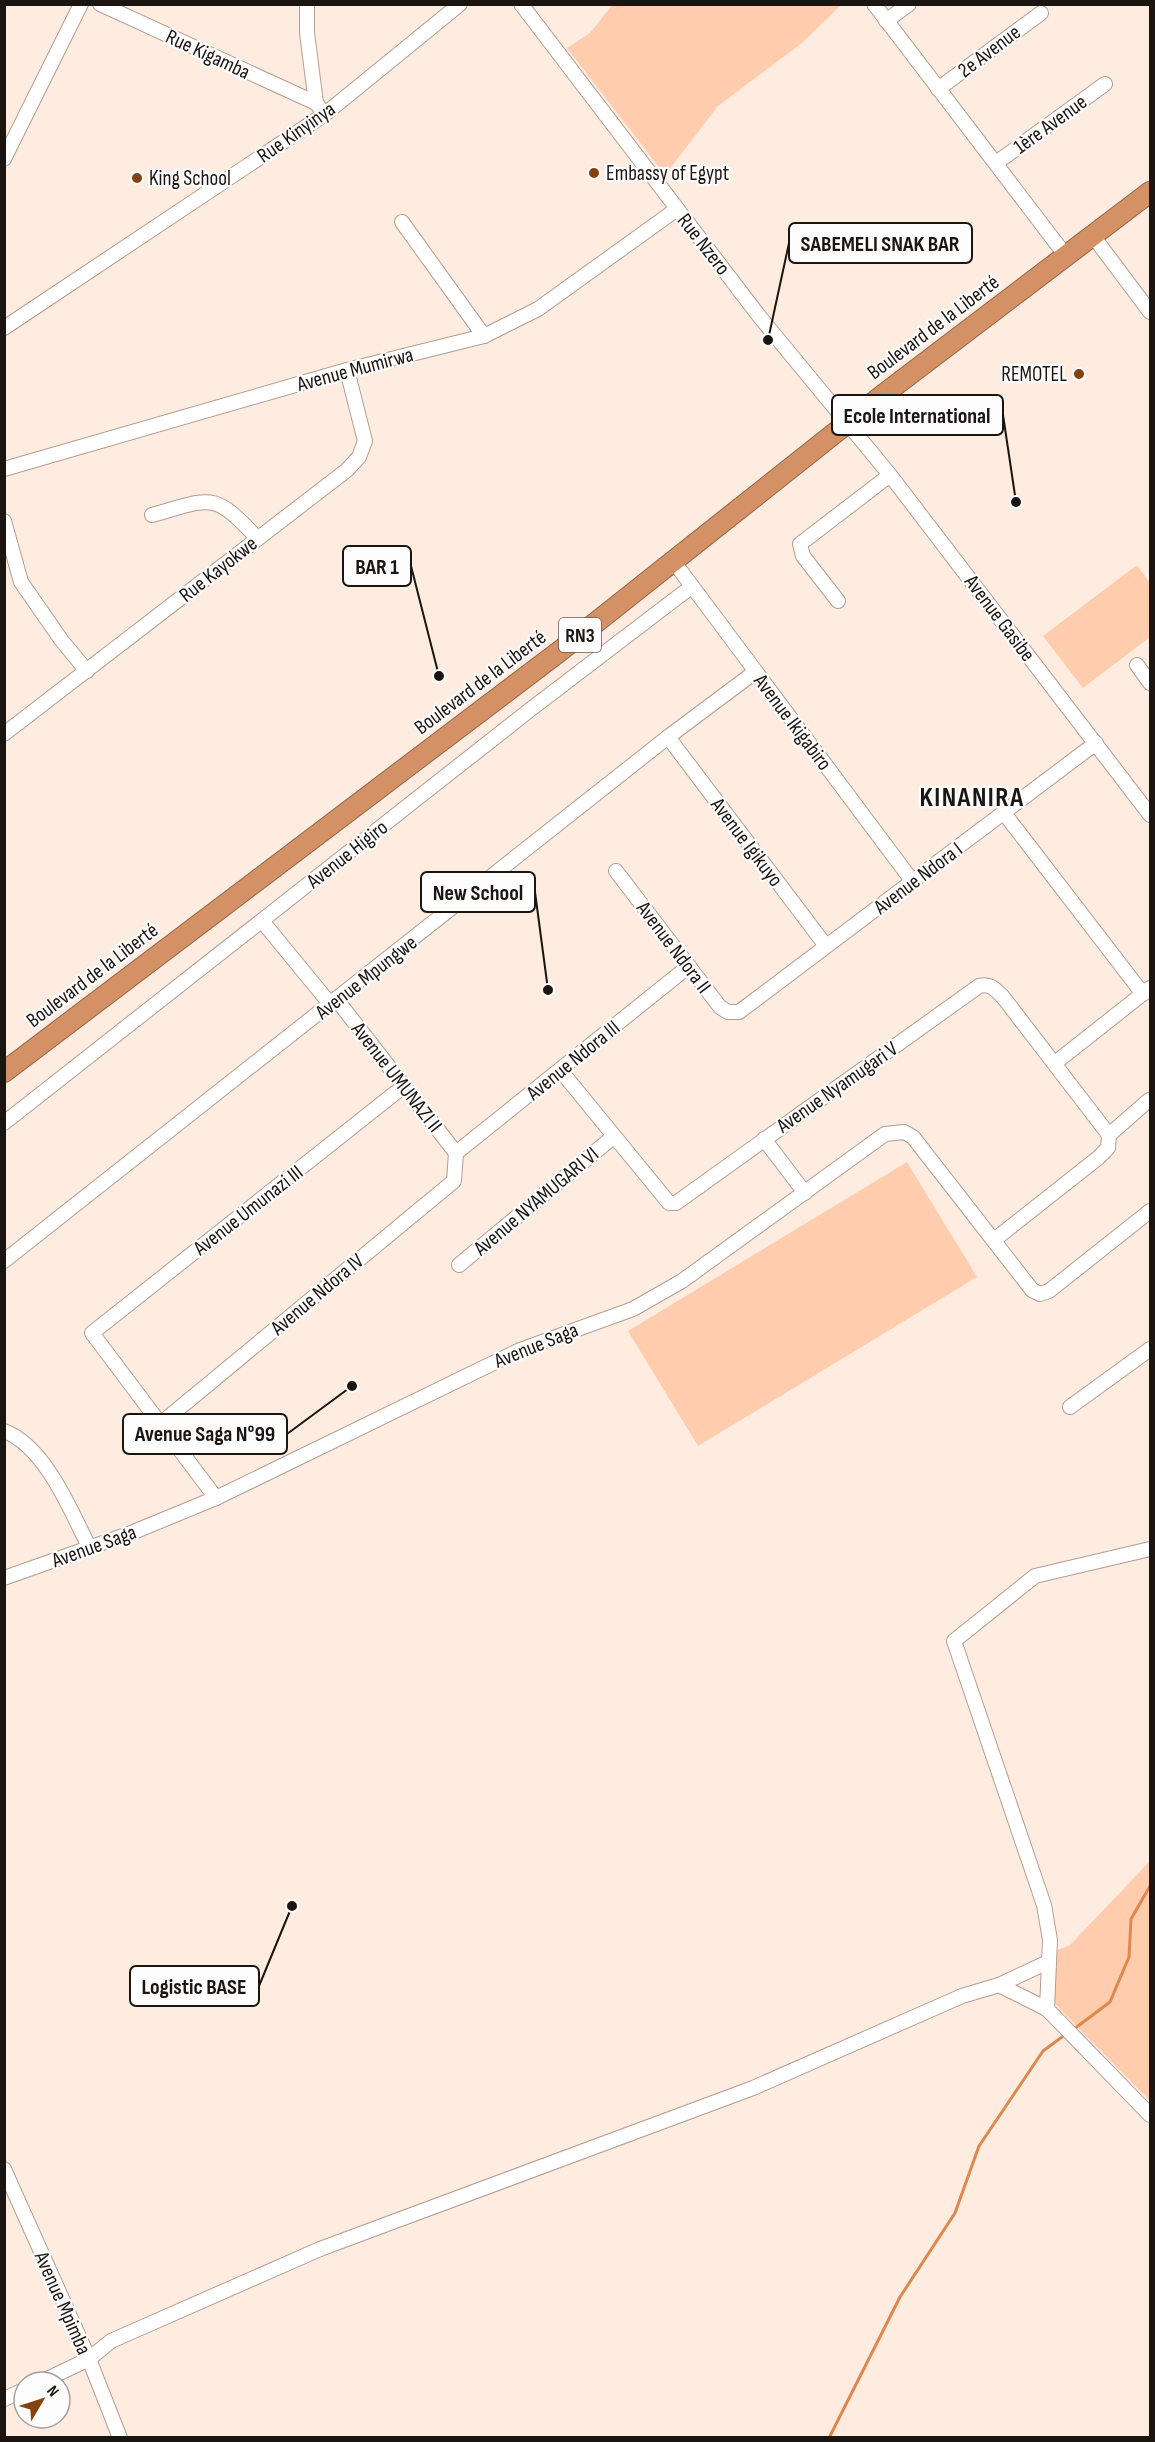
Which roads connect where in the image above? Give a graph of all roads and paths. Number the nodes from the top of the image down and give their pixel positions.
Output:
1 (81, 4) edge
2 (100, 4) edge
3 (307, 4) edge
4 (460, 4) edge
5 (520, 4) edge
6 (874, 4) edge
7 (909, 4) edge
8 (1041, 13) dead end
9 (886, 21) junction
10 (1104, 84) dead end
11 (938, 89) junction
12 (321, 109) junction
13 (4, 159) edge
14 (996, 163) junction
15 (1150, 192) edge
16 (677, 209) junction
17 (402, 222) dead end
18 (1093, 236) junction
19 (1066, 256) junction
20 (1150, 312) edge
21 (4, 328) edge
22 (484, 336) junction
23 (347, 370) junction
24 (846, 424) junction
25 (4, 469) edge
26 (890, 475) junction
27 (152, 514) dead end
28 (4, 521) edge
29 (257, 538) junction
30 (674, 562) junction
31 (691, 587) junction
32 (838, 600) dead end
33 (1137, 665) dead end
34 (87, 671) junction
35 (755, 672) junction
36 (1150, 682) edge
37 (4, 734) edge
38 (668, 737) junction
39 (1095, 743) junction
40 (1004, 813) junction
41 (1150, 815) edge
42 (616, 871) dead end
43 (913, 882) junction
44 (262, 921) junction
45 (826, 946) junction
46 (689, 966) junction
47 (1147, 991) edge
48 (334, 1003) junction
49 (739, 1012) joint
50 (1055, 1063) junction
51 (561, 1071) junction
52 (4, 1072) edge
53 (405, 1086) junction
54 (1149, 1100) dead end
55 (4, 1123) edge
56 (1109, 1135) junction
57 (613, 1137) junction
58 (764, 1139) junction
59 (456, 1153) junction
60 (805, 1194) junction
61 (1150, 1211) edge
62 (997, 1244) junction
63 (4, 1261) edge
64 (459, 1265) dead end
65 (1150, 1349) edge
66 (1070, 1407) dead end
67 (159, 1425) junction
68 (4, 1431) edge
69 (216, 1498) junction
70 (89, 1547) junction
71 (1150, 1549) edge
72 (4, 1578) edge
73 (1048, 1962) junction
74 (999, 1985) junction
75 (1047, 2009) junction
76 (1150, 2115) edge
77 (4, 2169) edge
78 (89, 2359) junction
79 (66, 2370) edge
80 (120, 2438) edge

1 - 13 street
2 - 12 street, Rue Kigamba
3 - 12 street
4 - 12 street, Rue Kinyinya
5 - 16 street, Rue Nzero
6 - 9 street
7 - 9 street
8 - 11 street, 2e Avenue
9 - 11 street
10 - 14 street, 1ère Avenue
11 - 14 street
12 - 21 street, Rue Kinyinya
14 - 19 street
15 - 18 highway, Boulevard de la Liberté / RN3
16 - 22 street, Avenue Mumirwa
16 - 24 street, Rue Nzero
17 - 22 street
18 - 19 highway, Boulevard de la Liberté / RN3
18 - 20 street
19 - 24 highway, Boulevard de la Liberté / RN3
22 - 23 street, Avenue Mumirwa
23 - 25 street, Avenue Mumirwa
23 - 29 street, Rue Kayokwe
24 - 26 street, Avenue Gasibe
24 - 30 highway, Boulevard de la Liberté / RN3
26 - 32 street
26 - 39 street, Avenue Gasibe
27 - 29 street
28 - 34 street
29 - 34 street, Rue Kayokwe
30 - 31 street, Avenue Ikigabiro
30 - 52 highway, Boulevard de la Liberté / RN3
31 - 35 street, Avenue Ikigabiro
31 - 44 street, Avenue Higiro
33 - 36 street
34 - 37 street, Rue Kayokwe
35 - 38 street, Avenue Mpungwe
35 - 43 street, Avenue Ikigabiro
38 - 45 street, Avenue Igikuyo
38 - 48 street, Avenue Mpungwe
39 - 40 street, Avenue Ndora I
39 - 41 street, Avenue Gasibe
40 - 43 street, Avenue Ndora I
40 - 47 street
42 - 46 street, Avenue Ndora II
43 - 45 street, Avenue Ndora I
44 - 48 street, Avenue UMUNAZI II
44 - 55 street, Avenue Higiro
45 - 49 street, Avenue Ndora I
46 - 49 street, Avenue Ndora II
46 - 51 street, Avenue Ndora III
47 - 50 street
48 - 53 street, Avenue UMUNAZI II
48 - 63 street, Avenue Mpungwe
50 - 56 street, Avenue Nyamugari V
50 - 58 street, Avenue Nyamugari V
51 - 57 street, Avenue Nyamugari V
51 - 59 street, Avenue Ndora III
53 - 59 street, Avenue UMUNAZI II
53 - 67 street, Avenue Umunazi III
54 - 56 street
56 - 62 street
57 - 58 street, Avenue Nyamugari V
57 - 64 street, Avenue NYAMUGARI VI
58 - 60 street
59 - 67 street, Avenue Ndora IV
60 - 62 street, Avenue Saga
60 - 69 street, Avenue Saga
61 - 62 street
65 - 66 street
67 - 69 street
68 - 70 street
69 - 70 street, Avenue Saga
70 - 72 street, Avenue Saga
71 - 73 street
73 - 74 street
73 - 75 street
74 - 75 street
74 - 78 street
75 - 76 street
77 - 78 street, Avenue Mpimba
78 - 79 street
78 - 80 street, Avenue Mpimba

